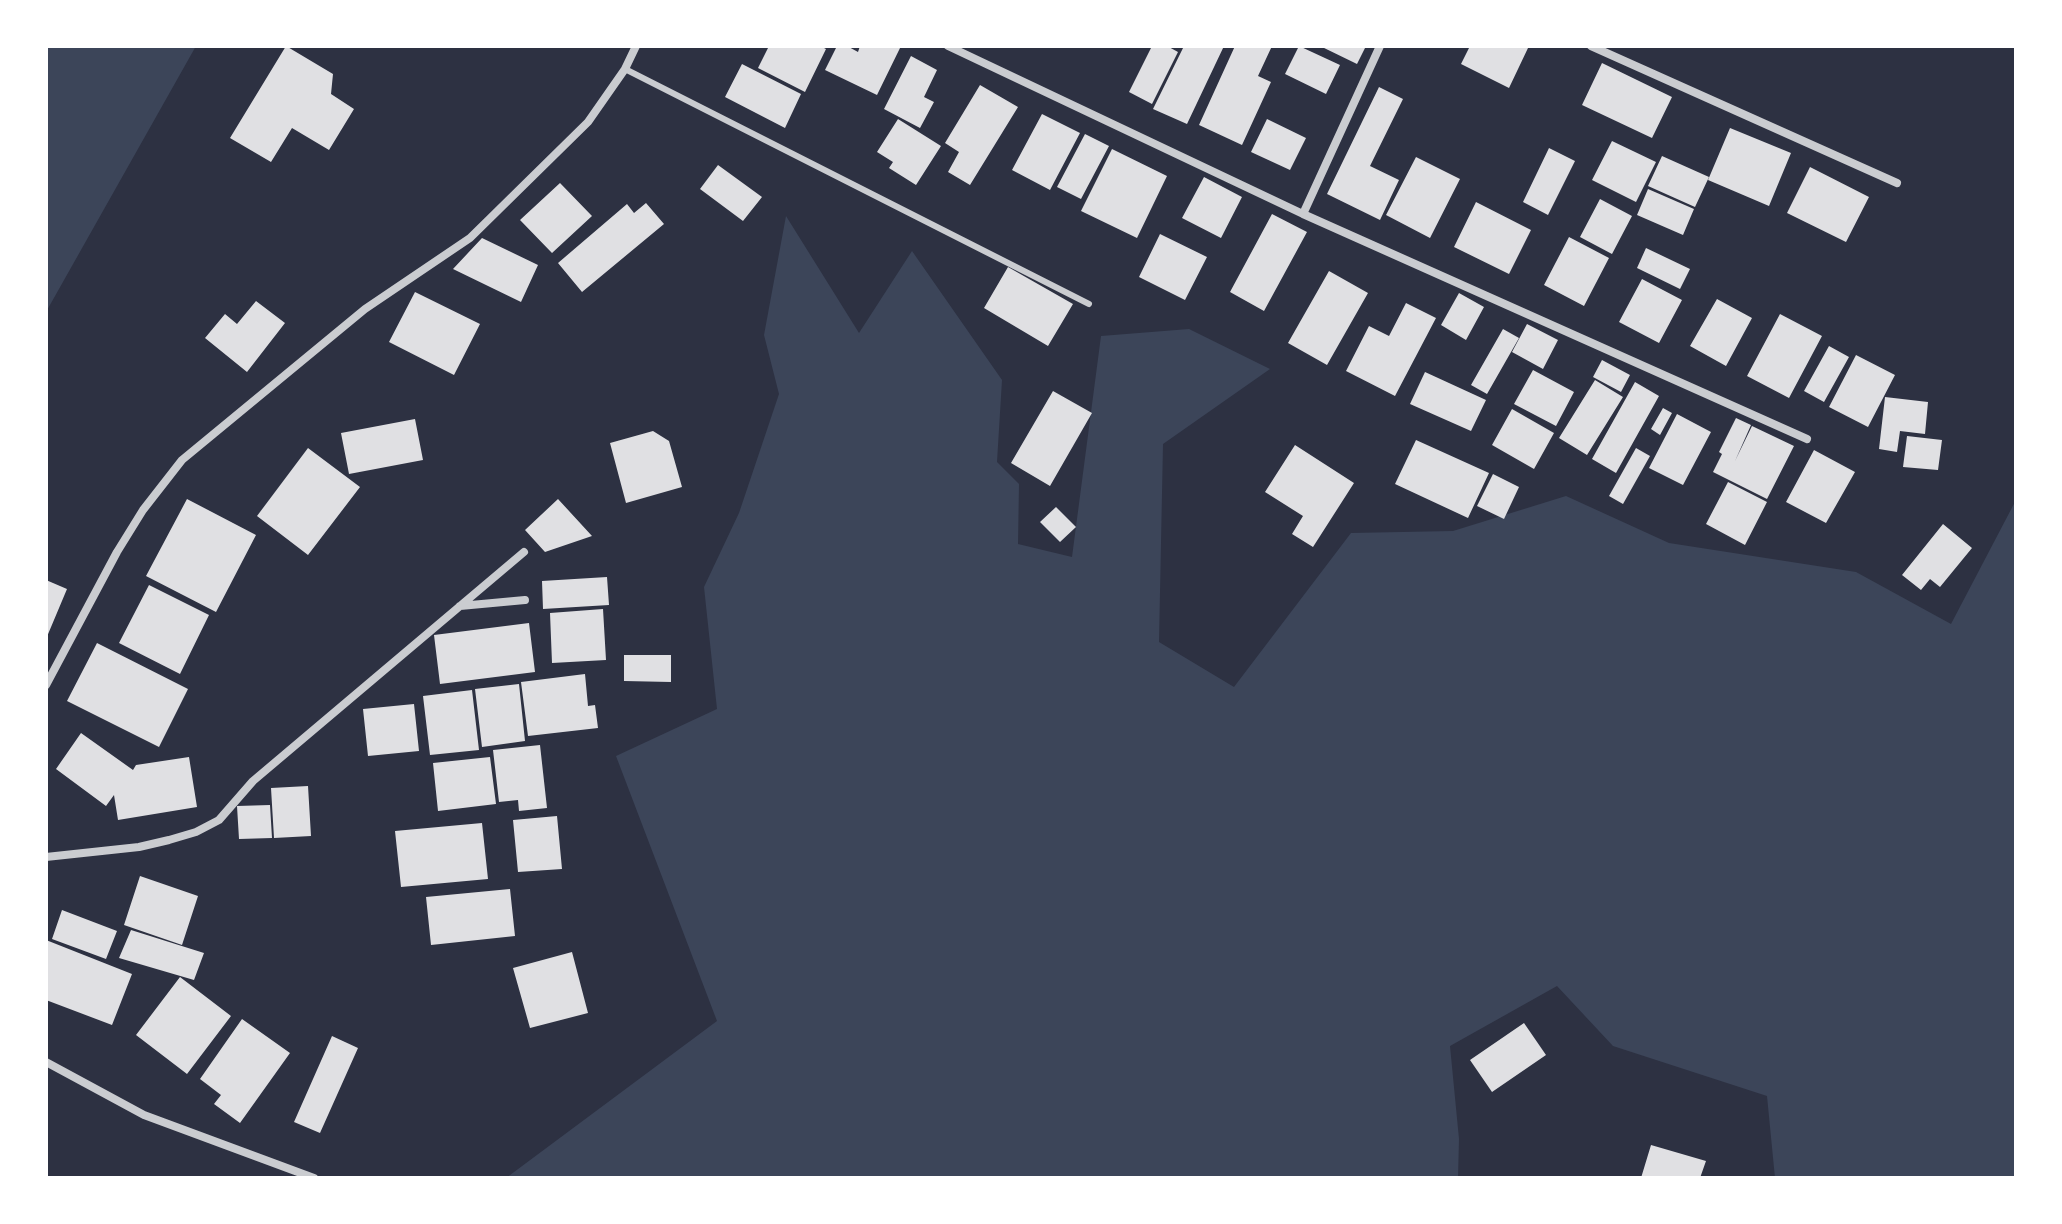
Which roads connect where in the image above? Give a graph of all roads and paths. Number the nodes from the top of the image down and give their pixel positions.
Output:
1 (636, 46) edge
2 (948, 46) edge
3 (1380, 46) edge
4 (1591, 46) edge
5 (625, 69) junction
6 (1897, 183) dead end
7 (1303, 214) junction
8 (1089, 304) dead end
9 (1807, 439) dead end
10 (524, 552) dead end
11 (525, 600) dead end
12 (460, 606) junction
13 (46, 685) edge
14 (46, 857) edge
15 (46, 1062) edge
16 (314, 1178) edge

1 - 5 street
2 - 7 street
3 - 7 street
4 - 6 street
5 - 8 lane
5 - 13 street
7 - 9 street
10 - 12 street
11 - 12 street
12 - 14 street
15 - 16 street

